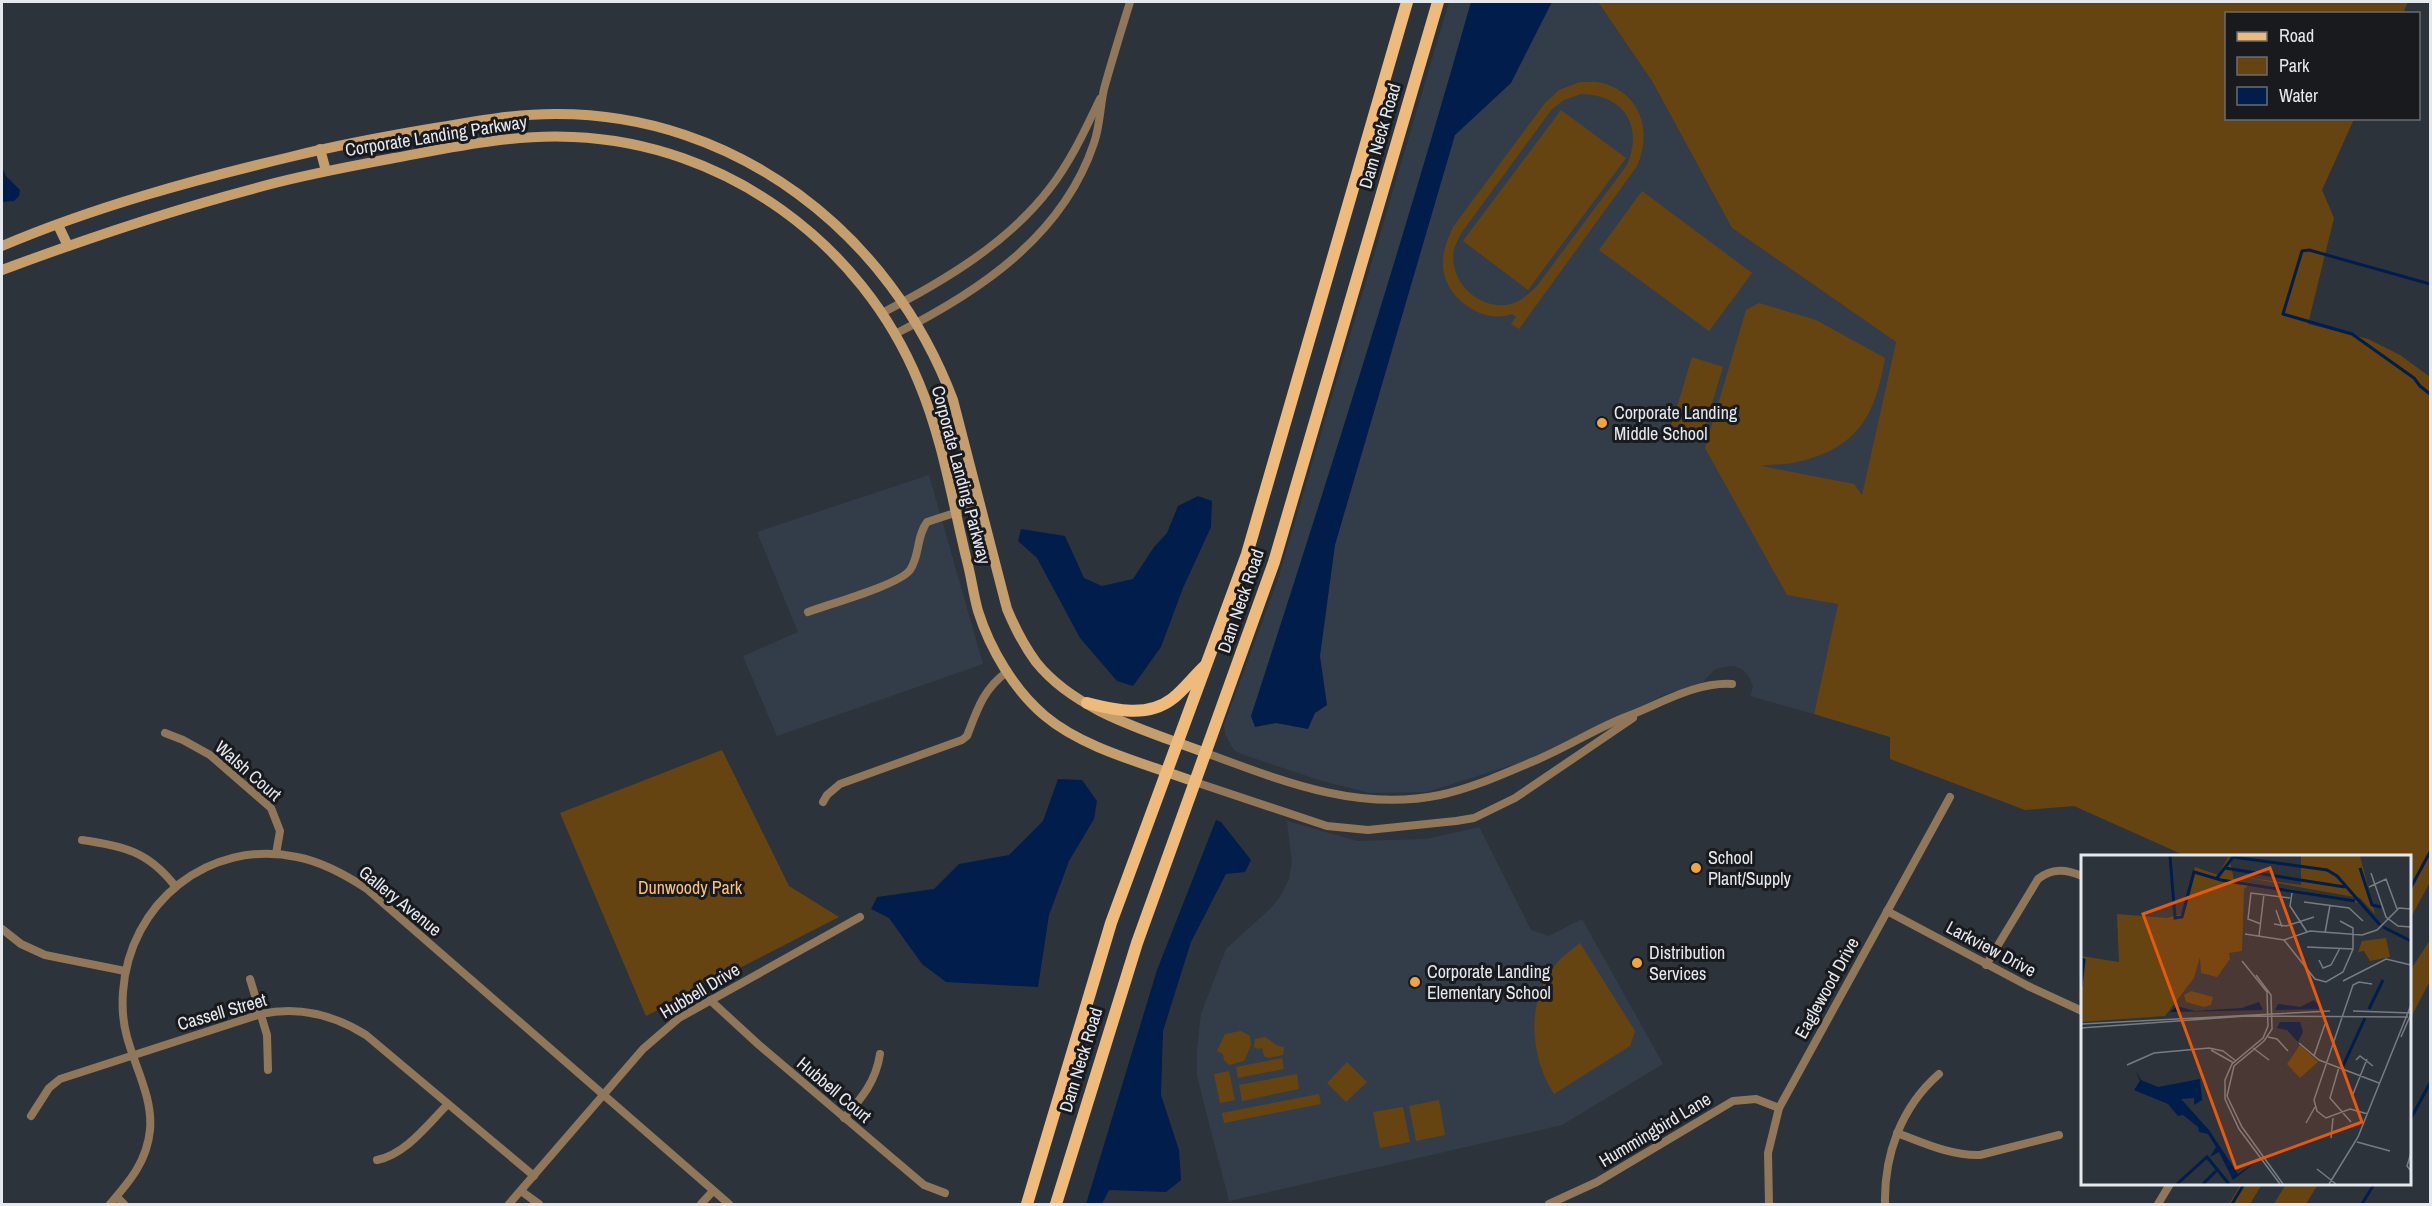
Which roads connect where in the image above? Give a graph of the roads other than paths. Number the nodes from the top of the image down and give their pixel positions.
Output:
1 (1130, 2) edge
2 (1407, 2) edge
3 (1438, 2) edge
4 (1104, 90) junction
5 (320, 149) junction
6 (326, 171) junction
7 (58, 225) junction
8 (2, 246) edge
9 (68, 246) junction
10 (2, 270) edge
11 (903, 302) junction
12 (882, 313) junction
13 (916, 324) junction
14 (895, 334) junction
15 (979, 505) junction
16 (956, 513) junction
17 (808, 612) dead end
18 (1206, 665) junction
19 (1007, 672) junction
20 (1732, 684) dead end
21 (1087, 703) junction
22 (1650, 708) junction
23 (165, 733) dead end
24 (1178, 743) junction
25 (1206, 753) junction
26 (1167, 772) junction
27 (1195, 782) junction
28 (1950, 797) dead end
29 (823, 802) dead end
30 (82, 840) dead end
31 (276, 854) junction
32 (2081, 876) edge
33 (175, 886) junction
34 (1887, 911) junction
35 (860, 917) dead end
36 (2, 929) edge
37 (1986, 965) junction
38 (125, 971) junction
39 (250, 979) dead end
40 (710, 1000) junction
41 (2081, 1011) edge
42 (261, 1014) junction
43 (880, 1054) dead end
44 (133, 1056) junction
45 (268, 1070) dead end
46 (1939, 1074) dead end
47 (604, 1095) junction
48 (448, 1104) junction
49 (1779, 1108) junction
50 (31, 1116) dead end
51 (844, 1118) junction
52 (1897, 1133) junction
53 (2059, 1135) dead end
54 (377, 1160) dead end
55 (534, 1176) junction
56 (2169, 1185) edge
57 (521, 1191) junction
58 (713, 1191) junction
59 (945, 1192) dead end
60 (117, 1197) junction
61 (110, 1204) edge
62 (124, 1204) edge
63 (510, 1204) edge
64 (539, 1204) edge
65 (701, 1204) edge
66 (729, 1204) edge
67 (1027, 1204) edge
68 (1056, 1204) edge
69 (1549, 1204) edge
70 (1769, 1204) edge
71 (1885, 1204) edge
72 (2158, 1204) edge

1 - 4 street
2 - 18 main road, Dam Neck Road
3 - 25 main road, Dam Neck Road
4 - 11 street
4 - 13 street
5 - 6 street
5 - 7 street, Corporate Landing Parkway
5 - 11 street, Corporate Landing Parkway
6 - 9 street, Corporate Landing Parkway
6 - 12 street, Corporate Landing Parkway
7 - 8 street, Corporate Landing Parkway
7 - 9 street
9 - 10 street, Corporate Landing Parkway
11 - 12 street
11 - 13 street, Corporate Landing Parkway
12 - 14 street, Corporate Landing Parkway
13 - 14 street
13 - 15 street, Corporate Landing Parkway
14 - 16 street, Corporate Landing Parkway
15 - 16 street
15 - 21 street, Corporate Landing Parkway
16 - 17 street
16 - 19 street, Corporate Landing Parkway
18 - 21 main road
18 - 24 main road, Dam Neck Road
19 - 26 street, Corporate Landing Parkway
19 - 29 street
20 - 22 street, Corporate Landing Parkway
21 - 24 street, Corporate Landing Parkway
22 - 25 street, Corporate Landing Parkway
22 - 27 street, Corporate Landing Parkway
23 - 31 street, Walsh Court
24 - 25 street, Corporate Landing Parkway
24 - 26 main road, Dam Neck Road
25 - 27 main road, Dam Neck Road
26 - 27 street, Corporate Landing Parkway
26 - 67 main road, Dam Neck Road
27 - 68 main road, Dam Neck Road
28 - 34 street, Eaglewood Drive
30 - 33 street
31 - 33 street, Gallery Avenue
31 - 47 street, Gallery Avenue
32 - 37 street
33 - 38 street, Gallery Avenue
34 - 37 street, Larkview Drive
34 - 49 street, Eaglewood Drive
35 - 40 street, Hubbell Drive
36 - 38 street
37 - 41 street, Larkview Drive
38 - 44 street, Gallery Avenue
39 - 42 street
40 - 47 street, Hubbell Drive
40 - 51 street, Hubbell Court
42 - 44 street, Cassell Street
42 - 45 street
42 - 48 street, Cassell Street
43 - 51 street
44 - 50 street, Cassell Street
44 - 60 street, Gallery Avenue
46 - 52 street
47 - 55 street, Hubbell Drive
47 - 58 street, Gallery Avenue
48 - 54 street
48 - 55 street, Cassell Street
49 - 69 street, Hummingbird Lane
49 - 70 street, Eaglewood Drive
51 - 59 street, Hubbell Court
52 - 53 street
52 - 71 street
55 - 57 street, Hubbell Drive
56 - 72 street
57 - 63 street, Hubbell Drive
57 - 64 street
58 - 65 street
58 - 66 street, Gallery Avenue
60 - 61 street, Gallery Avenue
60 - 62 street

